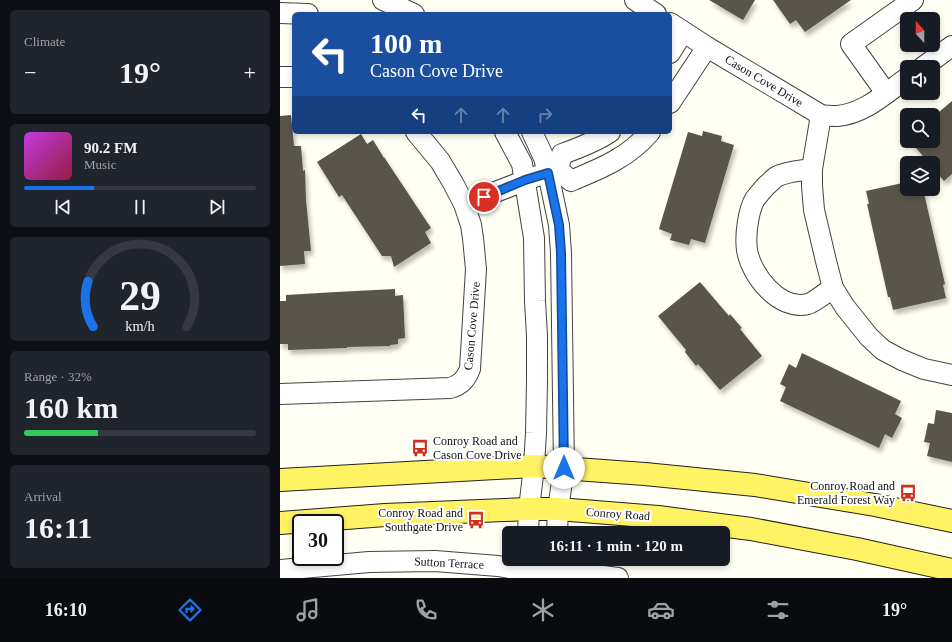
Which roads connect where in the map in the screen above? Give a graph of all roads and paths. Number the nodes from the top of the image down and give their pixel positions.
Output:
1 (383, 0) edge
2 (635, 0) edge
3 (913, 0) edge
4 (410, 12) edge
5 (653, 12) edge
6 (280, 13) edge
7 (292, 13) edge
8 (677, 28) edge
9 (672, 46) edge
10 (952, 46) edge
11 (707, 47) junction
12 (932, 60) edge
13 (280, 77) edge
14 (292, 77) edge
15 (900, 83) edge
16 (886, 93) junction
17 (672, 99) edge
18 (821, 115) junction
19 (418, 134) edge
20 (506, 134) edge
21 (533, 134) edge
22 (607, 134) edge
23 (648, 134) edge
24 (812, 169) junction
25 (553, 171) junction
26 (525, 180) junction
27 (464, 204) junction
28 (833, 288) junction
29 (952, 375) edge
30 (280, 394) edge
31 (534, 466) junction
32 (564, 468) junction
33 (280, 480) edge
34 (529, 509) junction
35 (558, 509) junction
36 (952, 521) edge
37 (280, 524) edge
38 (528, 526) edge
39 (557, 526) edge
40 (528, 569) edge
41 (556, 569) edge
42 (280, 570) edge
43 (952, 570) edge
44 (618, 578) edge

1 - 4 street
2 - 5 street
3 - 16 street
6 - 7 street
8 - 9 street, Cason Cove Drive
8 - 11 street, Cason Cove Drive
10 - 12 street
11 - 17 street
11 - 18 street, Cason Cove Drive
13 - 14 street
15 - 16 street
16 - 18 street
18 - 24 street
19 - 27 street, Cason Cove Drive
20 - 26 street
21 - 25 street
22 - 25 street
23 - 25 street
24 - 28 street
24 - 28 street
25 - 26 street
25 - 32 street
26 - 27 street
26 - 31 street
27 - 30 street, Cason Cove Drive
28 - 29 street
31 - 32 main road
31 - 33 main road
31 - 34 street
32 - 35 street
32 - 36 main road
34 - 35 main road, Conroy Road
34 - 37 main road, Conroy Road
34 - 38 street
35 - 39 street
35 - 43 main road, Conroy Road
40 - 41 street, Sutton Terrace
40 - 42 street, Sutton Terrace
41 - 44 street, Sutton Terrace

